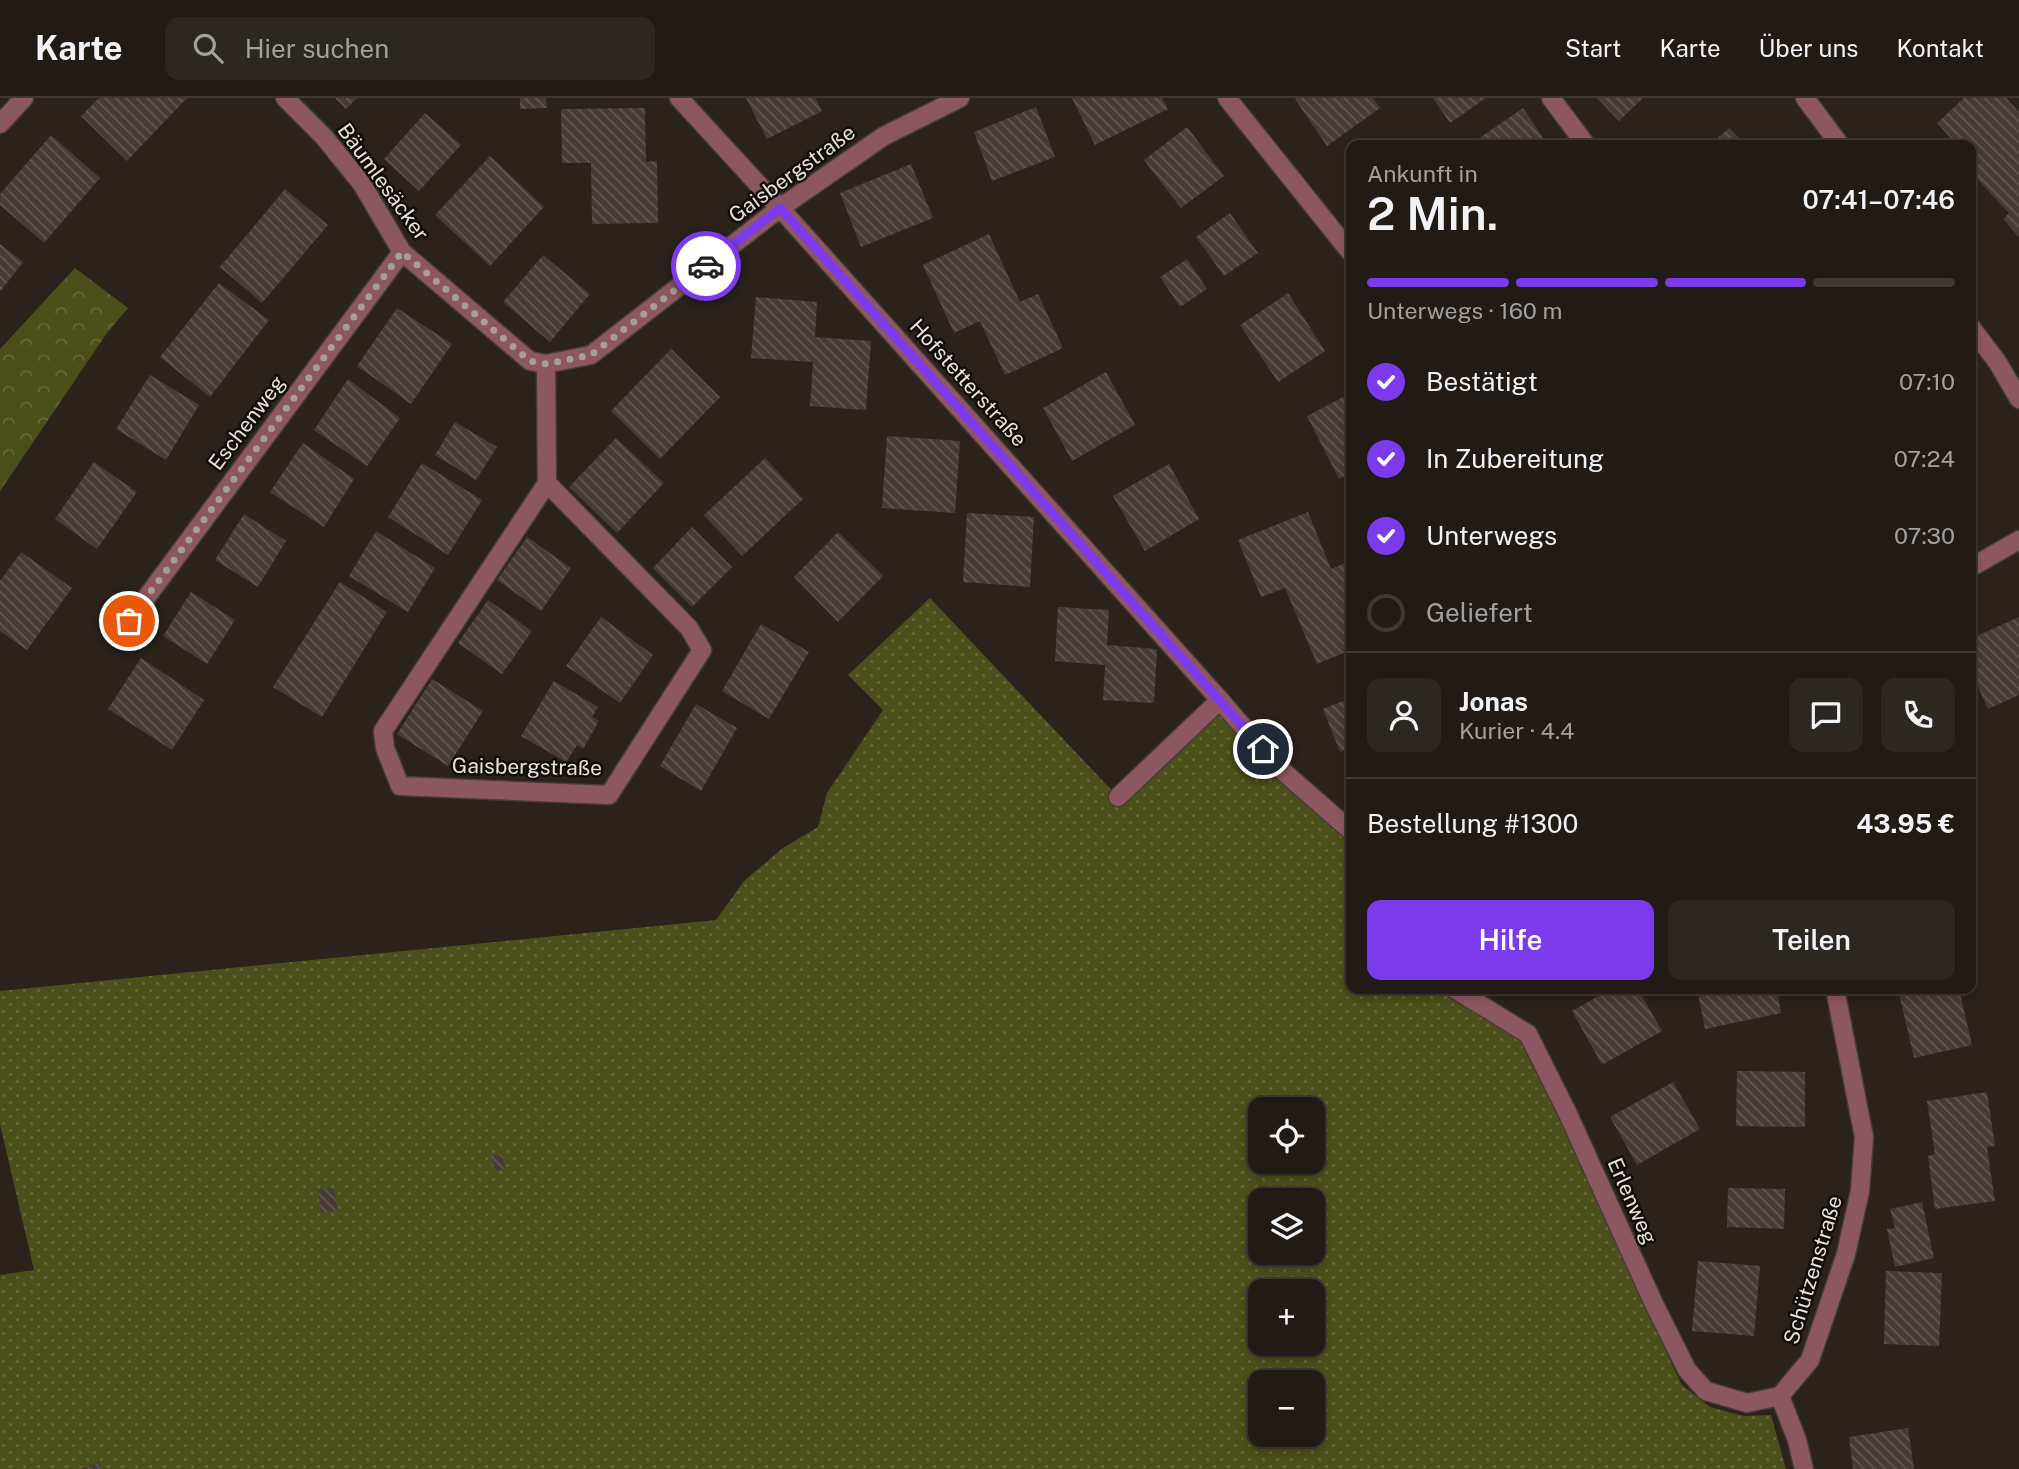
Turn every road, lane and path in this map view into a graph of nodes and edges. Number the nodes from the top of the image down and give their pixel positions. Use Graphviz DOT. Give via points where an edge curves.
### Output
graph roads {
  1 [pos="24,98"];
  2 [pos="285,98"];
  3 [pos="679,98"];
  4 [pos="960,98"];
  5 [pos="1227,98"];
  6 [pos="1550,98"];
  7 [pos="1805,98"];
  8 [pos="0,124"];
  9 [pos="1582,140"];
  10 [pos="1836,140"];
  11 [pos="780,208"];
  12 [pos="1346,247"];
  13 [pos="402,252"];
  14 [pos="1976,334"];
  15 [pos="546,364"];
  16 [pos="2019,399"];
  17 [pos="547,483"];
  18 [pos="2019,540"];
  19 [pos="1976,565"];
  20 [pos="129,621"];
  21 [pos="1220,700"];
  22 [pos="1118,797"];
  23 [pos="1346,827"];
  24 [pos="1463,994"];
  25 [pos="1836,994"];
  26 [pos="1780,1396"];
  27 [pos="1804,1469"];
  1 -- 8 [label="street"];
  2 -- 13 [label="street, Bäumlesäcker" via="362,184"];
  3 -- 11 [label="street, Hofstetterstraße"];
  4 -- 11 [label="street, Gaisbergstraße" via="884,136"];
  5 -- 12 [label="street"];
  6 -- 9 [label="street"];
  7 -- 10 [label="street"];
  11 -- 15 [label="street, Gaisbergstraße" via="591,355"];
  11 -- 21 [label="street, Hofstetterstraße"];
  13 -- 15 [label="street, Bäumlesäcker" via="530,361"];
  13 -- 20 [label="street, Eschenweg"];
  14 -- 16 [label="street"];
  15 -- 17 [label="street"];
  17 -- 17 [label="street, Gaisbergstraße" via="689,628 702,650 609,795 400,786 383,731"];
  18 -- 19 [label="street"];
  21 -- 22 [label="street"];
  21 -- 23 [label="street, Hofstetterstraße" via="1277,766"];
  24 -- 26 [label="street, Erlenweg" via="1528,1034 1686,1370 1706,1391 1747,1403"];
  25 -- 26 [label="street, Schützenstraße" via="1864,1137 1860,1191 1846,1254 1810,1360"];
  26 -- 27 [label="street"];
}
